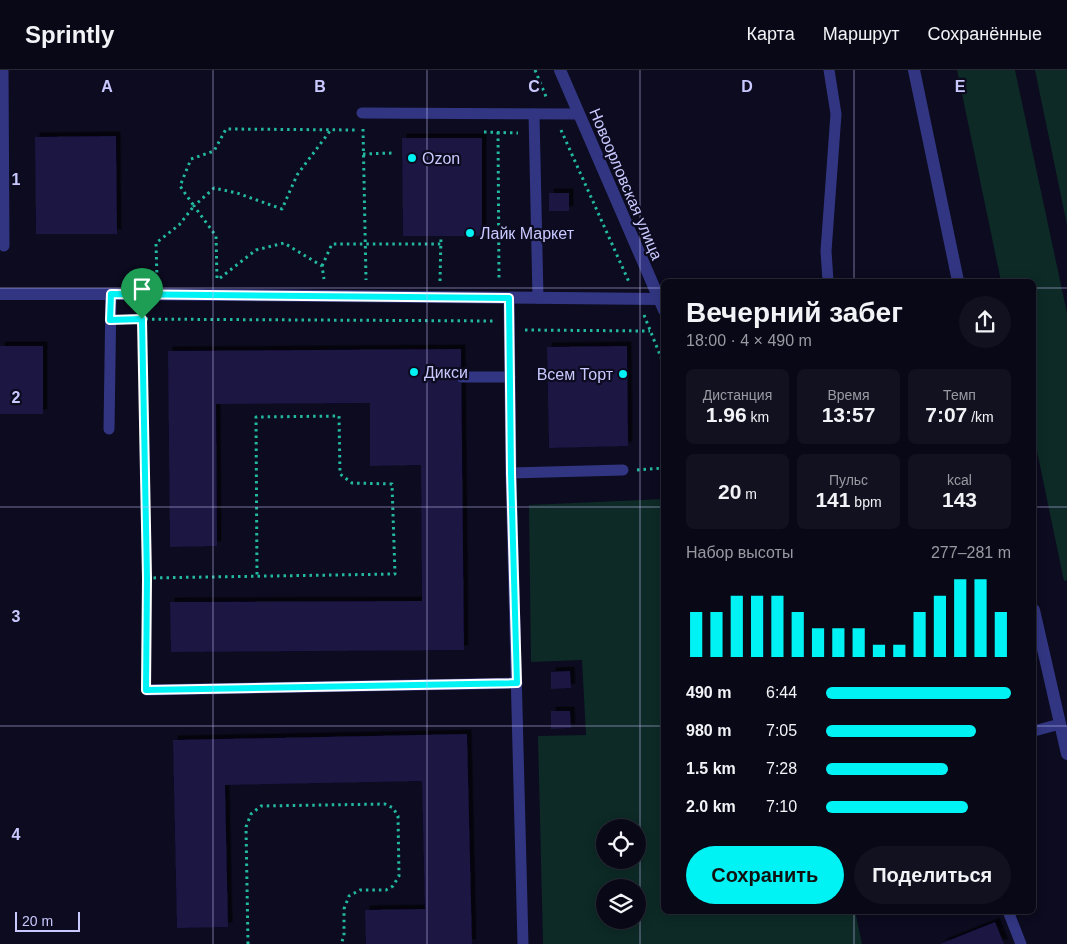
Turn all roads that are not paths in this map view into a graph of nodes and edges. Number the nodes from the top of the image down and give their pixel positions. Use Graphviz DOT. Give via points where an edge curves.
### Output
graph roads {
  1 [pos="3,70"];
  2 [pos="560,70"];
  3 [pos="829,70"];
  4 [pos="914,70"];
  5 [pos="362,113"];
  6 [pos="534,114"];
  7 [pos="578,114"];
  8 [pos="2,124"];
  9 [pos="4,246"];
  10 [pos="828,279"];
  11 [pos="958,279"];
  12 [pos="0,294"];
  13 [pos="111,294"];
  14 [pos="509,298"];
  15 [pos="538,298"];
  16 [pos="661,305"];
  17 [pos="462,377"];
  18 [pos="510,377"];
  19 [pos="109,429"];
  20 [pos="623,470"];
  21 [pos="511,473"];
  22 [pos="1036,619"];
  23 [pos="517,683"];
  24 [pos="146,690"];
  25 [pos="1060,724"];
  26 [pos="1036,730"];
  27 [pos="1067,754"];
  28 [pos="1009,914"];
  29 [pos="523,944"];
  30 [pos="1021,944"];
  1 -- 8 [label="lane"];
  2 -- 7 [label="street, Новоорловская улица"];
  3 -- 10 [label="lane" via="836,114 826,251"];
  4 -- 11 [label="street"];
  5 -- 6 [label="lane"];
  6 -- 7 [label="lane"];
  6 -- 15 [label="lane"];
  7 -- 16 [label="street, Новоорловская улица"];
  8 -- 9 [label="lane"];
  12 -- 13 [label="street"];
  13 -- 14 [label="street"];
  13 -- 19 [label="lane"];
  14 -- 15 [label="street"];
  14 -- 18 [label="lane"];
  15 -- 16 [label="street" via="637,299"];
  17 -- 18 [label="lane"];
  18 -- 21 [label="lane"];
  20 -- 21 [label="lane"];
  21 -- 23 [label="lane"];
  22 -- 25 [label="street"];
  23 -- 24 [label="lane"];
  23 -- 29 [label="lane"];
  25 -- 26 [label="lane"];
  25 -- 27 [label="street"];
  28 -- 30 [label="lane"];
}
